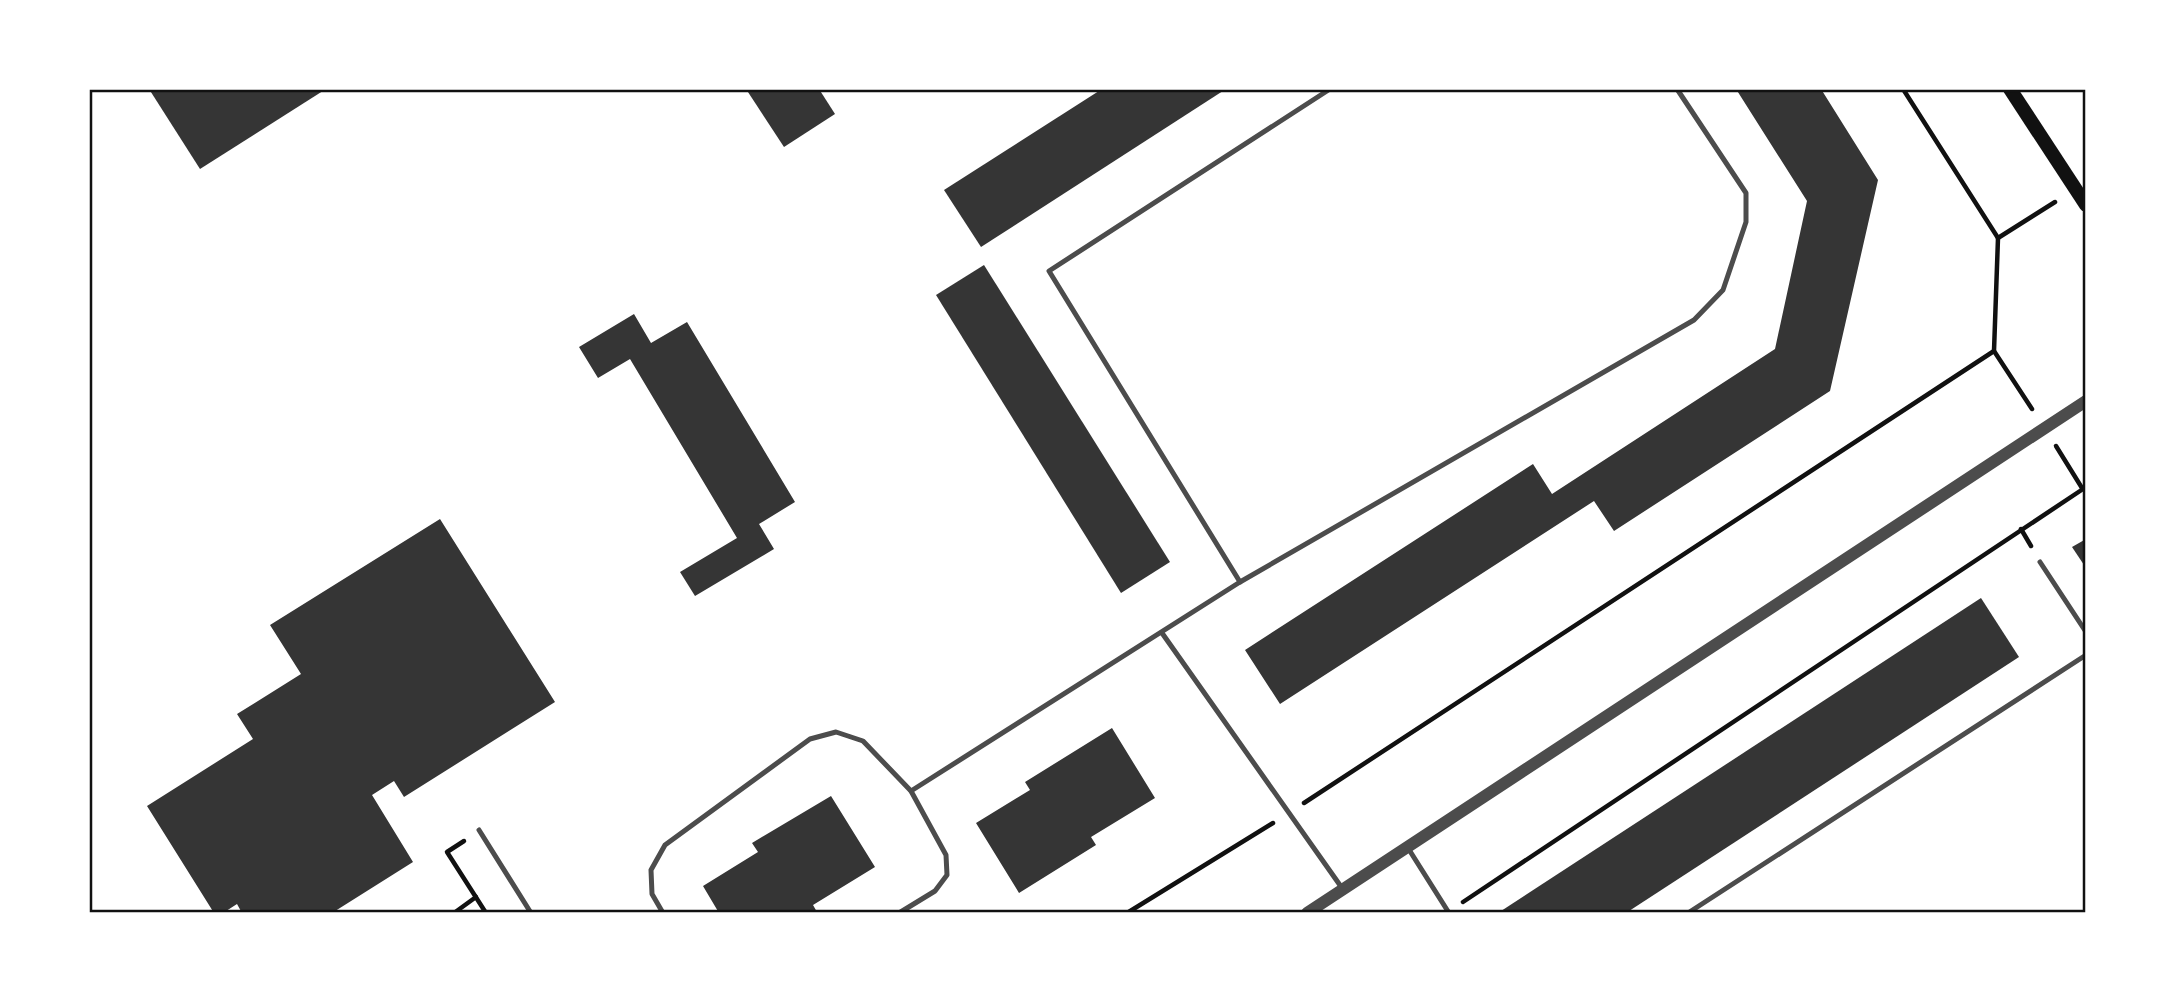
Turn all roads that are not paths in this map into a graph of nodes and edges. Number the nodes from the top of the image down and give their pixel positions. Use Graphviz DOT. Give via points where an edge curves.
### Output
graph roads {
  1 [pos="1330,89"];
  2 [pos="1677,89"];
  3 [pos="2010,89"];
  4 [pos="2086,205"];
  5 [pos="2086,401"];
  6 [pos="2040,562"];
  7 [pos="1240,582"];
  8 [pos="2086,632"];
  9 [pos="1162,633"];
  10 [pos="2086,655"];
  11 [pos="912,792"];
  12 [pos="479,830"];
  13 [pos="1408,847"];
  14 [pos="1343,890"];
  15 [pos="1449,912"];
  16 [pos="531,913"];
  17 [pos="663,913"];
  18 [pos="899,913"];
  19 [pos="1307,913"];
  20 [pos="1688,913"];
  1 -- 7 [label="lane" via="1049,271"];
  2 -- 7 [label="lane" via="1746,193 1746,222 1723,290 1694,320"];
  3 -- 4 [label="main road"];
  5 -- 13 [label="street"];
  6 -- 8 [label="lane"];
  7 -- 9 [label="lane"];
  9 -- 11 [label="lane"];
  9 -- 14 [label="lane"];
  10 -- 20 [label="lane"];
  11 -- 17 [label="lane" via="863,741 836,732 810,739 665,845 650,870 652,894"];
  11 -- 18 [label="lane" via="946,855 947,875 935,891"];
  12 -- 16 [label="lane"];
  13 -- 14 [label="street"];
  13 -- 15 [label="lane"];
  14 -- 19 [label="street"];
}
